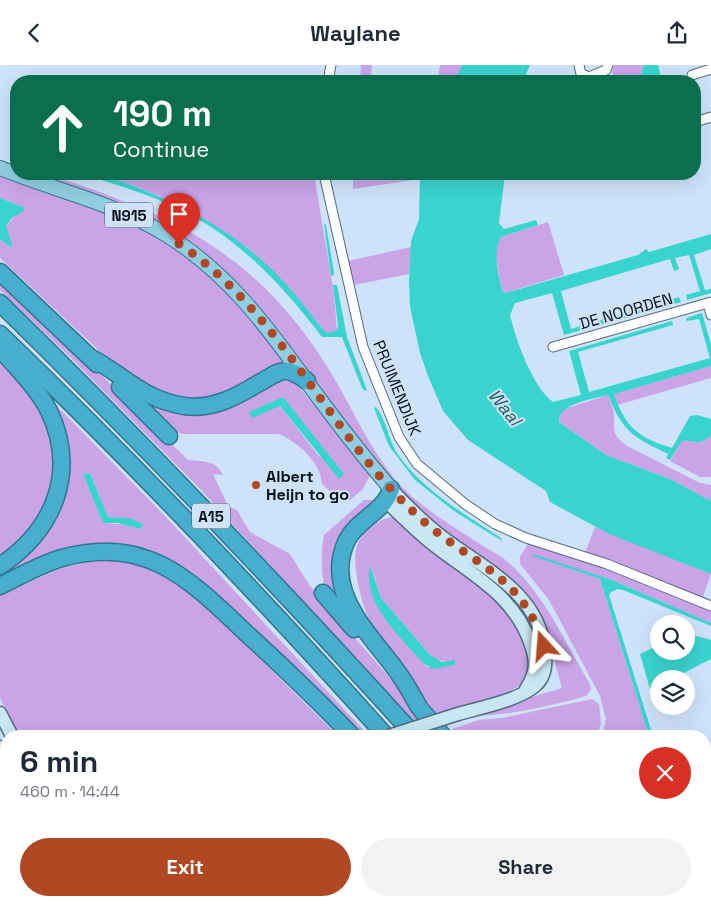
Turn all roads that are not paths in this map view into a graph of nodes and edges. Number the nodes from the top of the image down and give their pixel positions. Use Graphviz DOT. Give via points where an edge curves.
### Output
graph roads {
  1 [pos="608,65"];
  2 [pos="711,69"];
  3 [pos="594,75"];
  4 [pos="692,75"];
  5 [pos="32,180"];
  6 [pos="325,180"];
  7 [pos="0,272"];
  8 [pos="0,303"];
  9 [pos="709,303"];
  10 [pos="711,315"];
  11 [pos="0,334"];
  12 [pos="553,347"];
  13 [pos="0,348"];
  14 [pos="90,357"];
  15 [pos="307,381"];
  16 [pos="170,436"];
  17 [pos="388,495"];
  18 [pos="0,566"];
  19 [pos="0,586"];
  20 [pos="323,593"];
  21 [pos="711,606"];
  22 [pos="419,707"];
  23 [pos="0,713"];
  24 [pos="9,730"];
  25 [pos="346,730"];
  26 [pos="381,730"];
  27 [pos="407,730"];
  28 [pos="409,730"];
  29 [pos="438,730"];
  1 -- 3 [label="street" via="606,70"];
  2 -- 4 [label="street"];
  5 -- 15 [label="main road, N915" via="135,218 194,254 240,294"];
  6 -- 21 [label="street, PRUIMENDIJK" via="363,347 399,437 417,464 495,524"];
  7 -- 14 [label="highway"];
  8 -- 28 [label="highway, A15" via="158,461"];
  9 -- 10 [label="street, DE NOORDEN"];
  9 -- 12 [label="street, DE NOORDEN"];
  11 -- 26 [label="highway, A15" via="161,496"];
  13 -- 18 [label="highway" via="34,387 48,410 58,432 62,455 61,477 50,515 41,529"];
  14 -- 15 [label="highway" via="141,393 185,406 217,404 280,372 294,373"];
  14 -- 16 [label="highway"];
  15 -- 17 [label="main road, N915"];
  17 -- 22 [label="highway" via="346,541 341,563 342,577 346,599 355,618 401,677"];
  17 -- 27 [label="main road, bridge" via="439,549 481,578 512,607 527,633 535,656 535,672 523,693"];
  19 -- 25 [label="highway" via="37,567 92,553 131,554 160,563 206,595"];
  20 -- 22 [label="highway"];
  22 -- 29 [label="highway"];
  23 -- 24 [label="main road"];
}
